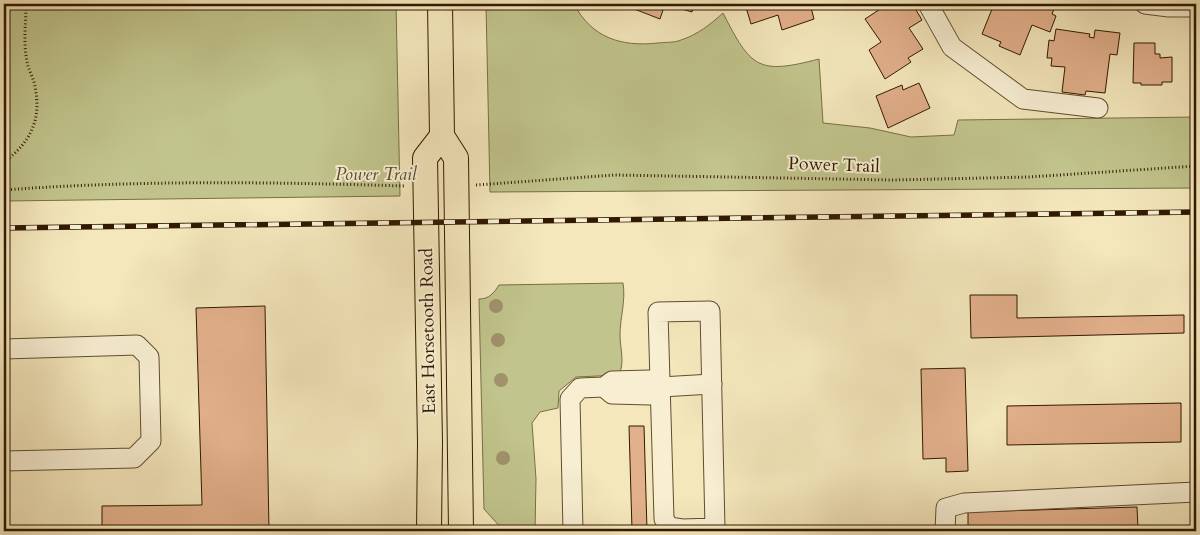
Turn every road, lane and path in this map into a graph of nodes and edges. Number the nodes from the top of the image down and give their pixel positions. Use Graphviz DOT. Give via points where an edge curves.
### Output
graph roads {
  1 [pos="26,4"];
  2 [pos="440,4"];
  3 [pos="928,4"];
  4 [pos="1145,4"];
  5 [pos="1196,7"];
  6 [pos="1098,108"];
  7 [pos="442,136"];
  8 [pos="4,162"];
  9 [pos="1196,166"];
  10 [pos="472,185"];
  11 [pos="412,186"];
  12 [pos="4,190"];
  13 [pos="4,349"];
  14 [pos="712,384"];
  15 [pos="662,387"];
  16 [pos="4,462"];
  17 [pos="1196,492"];
  18 [pos="715,530"];
  19 [pos="429,531"];
  20 [pos="461,531"];
  21 [pos="573,531"];
  22 [pos="945,531"];
  1 -- 8 [label="path" via="26,61 35,85 37,115 29,138"];
  2 -- 7 [label="main road"];
  3 -- 6 [label="street" via="952,47 1023,99"];
  4 -- 5 [label="street"];
  7 -- 19 [label="main road, East Horsetooth Road" via="425,158"];
  7 -- 20 [label="main road, East Horsetooth Road" via="456,158"];
  9 -- 10 [label="path, Power Trail" via="1029,177 893,180 614,174"];
  11 -- 12 [label="path" via="210,181 77,184"];
  13 -- 16 [label="street" via="137,345 149,357 150,441 134,458"];
  14 -- 15 [label="street"];
  14 -- 15 [label="street" via="710,312 658,312"];
  14 -- 18 [label="street"];
  15 -- 18 [label="street" via="664,519 669,527"];
  15 -- 21 [label="street" via="650,395 612,394 604,387 580,388 570,399"];
  17 -- 22 [label="street" via="964,503 946,508"];
}
